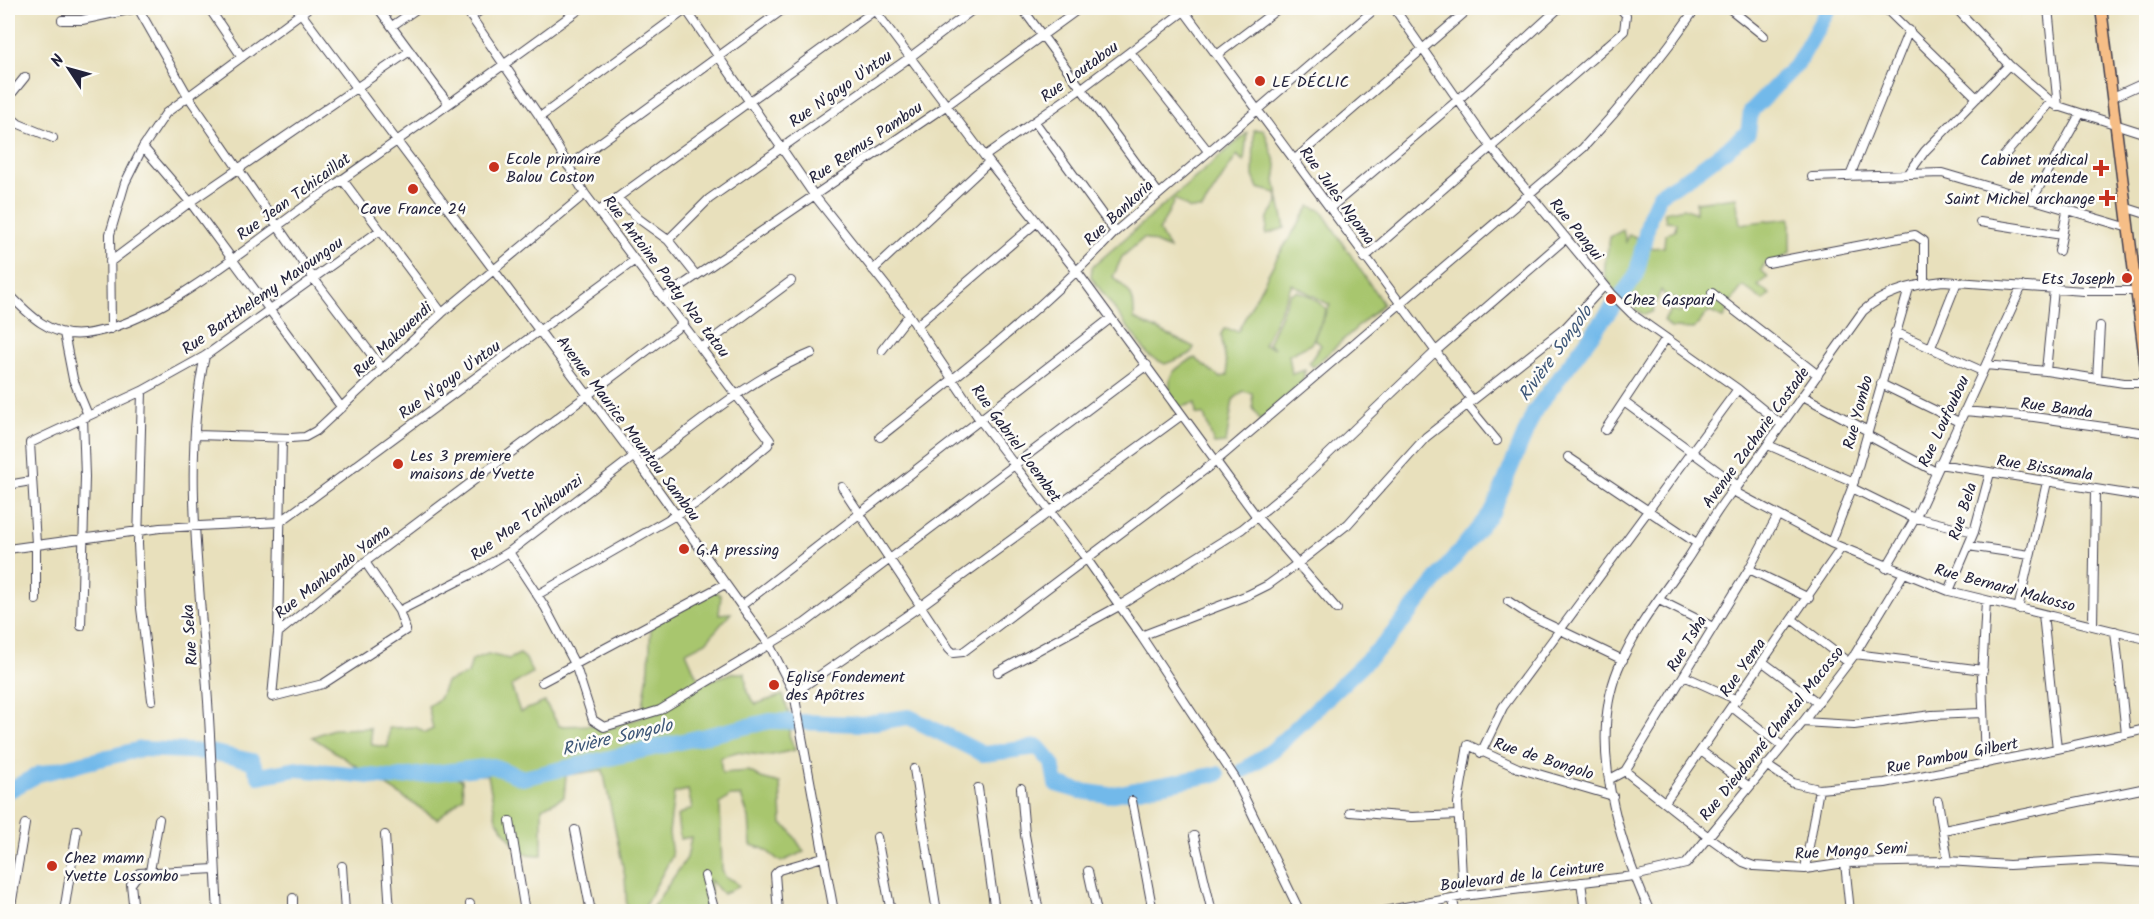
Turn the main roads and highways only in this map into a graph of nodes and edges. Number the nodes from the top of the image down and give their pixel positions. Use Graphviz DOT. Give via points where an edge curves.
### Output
graph roads {
  1 [pos="2101,8"];
  2 [pos="2143,290"];
  3 [pos="2146,369"];
  1 -- 2 [label="main road" via="2129,228"];
  2 -- 3 [label="main road"];
}
